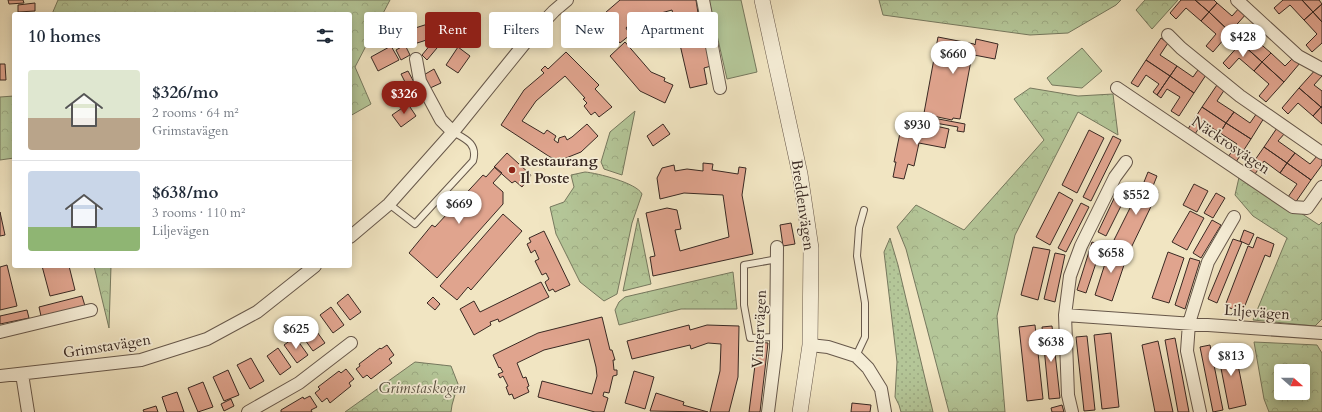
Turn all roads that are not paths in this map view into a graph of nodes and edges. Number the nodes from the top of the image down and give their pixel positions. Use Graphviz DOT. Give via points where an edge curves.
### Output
graph roads {
  1 [pos="567,0"];
  2 [pos="703,0"];
  3 [pos="762,0"];
  4 [pos="1237,0"];
  5 [pos="1168,35"];
  6 [pos="416,59"];
  7 [pos="1322,69"];
  8 [pos="720,88"];
  9 [pos="1118,88"];
  10 [pos="453,132"];
  11 [pos="1322,153"];
  12 [pos="1126,162"];
  13 [pos="1322,187"];
  14 [pos="389,204"];
  15 [pos="864,210"];
  16 [pos="1234,217"];
  17 [pos="352,235"];
  18 [pos="777,247"];
  19 [pos="778,259"];
  20 [pos="312,268"];
  21 [pos="91,310"];
  22 [pos="1065,315"];
  23 [pos="1189,323"];
  24 [pos="0,332"];
  25 [pos="1322,333"];
  26 [pos="776,337"];
  27 [pos="351,343"];
  28 [pos="810,345"];
  29 [pos="856,356"];
  30 [pos="22,374"];
  31 [pos="0,376"];
  32 [pos="28,412"];
  33 [pos="248,412"];
  34 [pos="768,412"];
  35 [pos="800,412"];
  36 [pos="886,412"];
  37 [pos="1072,412"];
  38 [pos="1200,412"];
  1 -- 10 [label="street" via="533,33"];
  2 -- 8 [label="street"];
  3 -- 28 [label="street, Breddenvägen" via="800,174 811,248"];
  4 -- 7 [label="street" via="1298,56"];
  5 -- 11 [label="street" via="1240,96"];
  6 -- 10 [label="street" via="420,81 441,120"];
  9 -- 13 [label="street, Näckrosvägen" via="1293,207 1307,208"];
  10 -- 14 [label="street"];
  10 -- 14 [label="lane" via="470,141 475,154 473,162 415,224"];
  12 -- 22 [label="street" via="1115,177 1081,246 1070,276"];
  14 -- 17 [label="street"];
  15 -- 29 [label="lane" via="859,228 857,256 865,303 865,337"];
  16 -- 23 [label="street" via="1208,262"];
  18 -- 19 [label="street, Vintervägen"];
  19 -- 26 [label="street, Vintervägen"];
  19 -- 26 [label="lane" via="744,265 744,305 750,338"];
  20 -- 30 [label="street, Grimstavägen" via="257,312 207,339 141,360"];
  21 -- 24 [label="street"];
  22 -- 23 [label="street, Liljevägen"];
  22 -- 37 [label="street" via="1068,395"];
  23 -- 25 [label="street, Liljevägen"];
  23 -- 38 [label="street" via="1187,351"];
  26 -- 34 [label="street, Vintervägen"];
  27 -- 33 [label="street" via="300,383"];
  28 -- 29 [label="street" via="828,347"];
  28 -- 35 [label="street, Breddenvägen"];
  29 -- 36 [label="street" via="868,368 881,389"];
  30 -- 31 [label="street, Grimstavägen"];
  30 -- 32 [label="street"];
}
